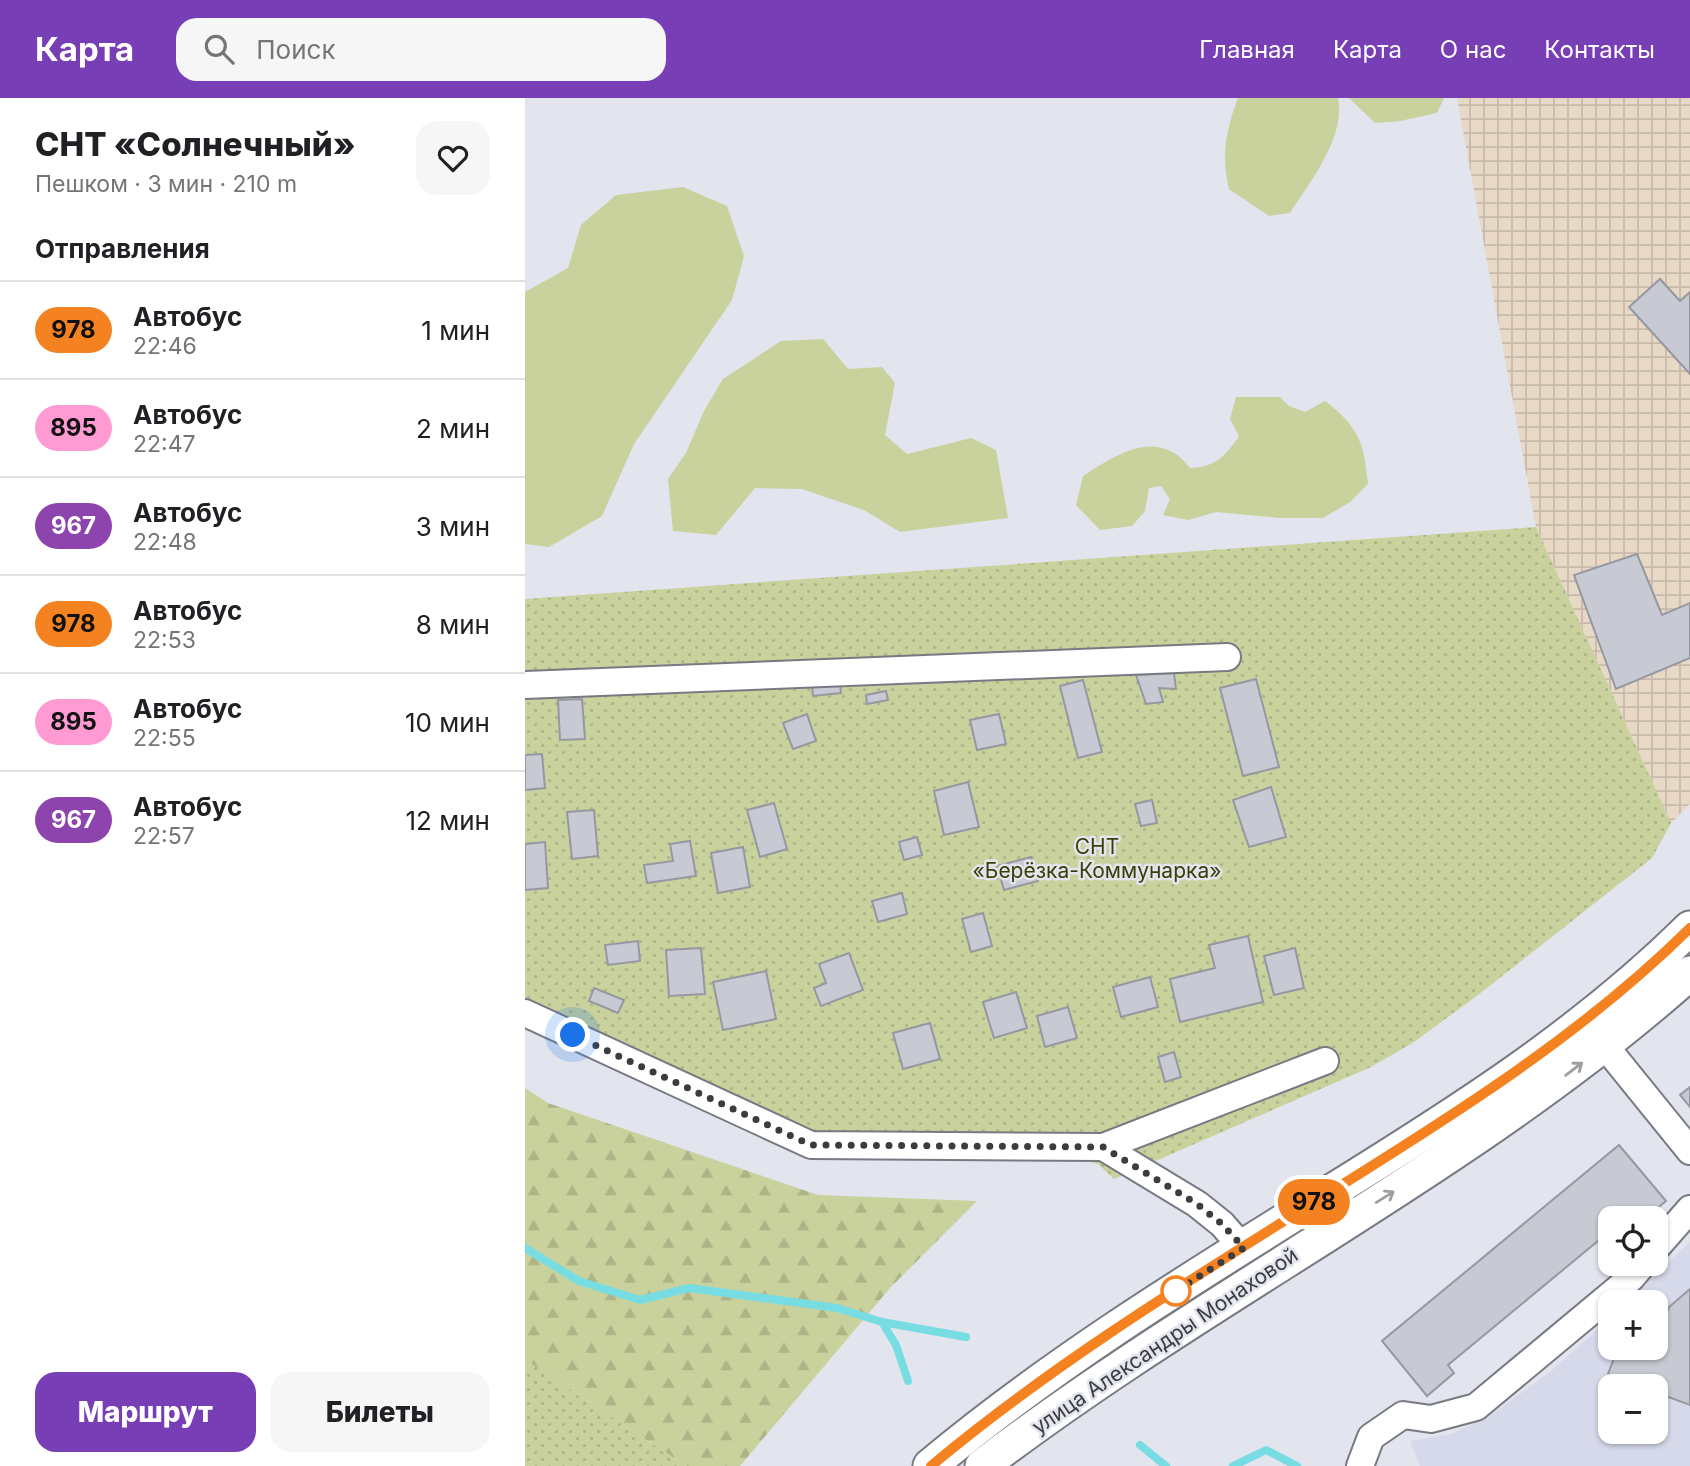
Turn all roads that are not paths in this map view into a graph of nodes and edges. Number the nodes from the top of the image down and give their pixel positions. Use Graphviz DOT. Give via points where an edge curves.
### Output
graph roads {
  1 [pos="1227,657"];
  2 [pos="525,685"];
  3 [pos="1690,928"];
  4 [pos="1690,973"];
  5 [pos="525,1013"];
  6 [pos="1605,1046"];
  7 [pos="1325,1061"];
  8 [pos="1103,1147"];
  9 [pos="1690,1151"];
  10 [pos="1690,1209"];
  11 [pos="1668,1234"];
  12 [pos="1244,1248"];
  13 [pos="1633,1276"];
  14 [pos="930,1466"];
  15 [pos="982,1466"];
  16 [pos="1360,1466"];
  1 -- 2 [label="lane"];
  3 -- 12 [label="main road, улица Александры Монаховой" via="1611,999 1537,1056"];
  4 -- 6 [label="main road, улица Александры Монаховой"];
  5 -- 8 [label="lane" via="811,1145"];
  6 -- 9 [label="lane"];
  15 -- 6 [label="main road, улица Александры Монаховой, one-way" via="1092,1385 1479,1137"];
  7 -- 8 [label="lane"];
  8 -- 12 [label="lane" via="1197,1204"];
  10 -- 11 [label="lane"];
  12 -- 14 [label="main road, улица Александры Монаховой" via="1073,1358"];
  13 -- 16 [label="lane" via="1476,1408 1431,1419 1403,1415 1371,1437"];
}
